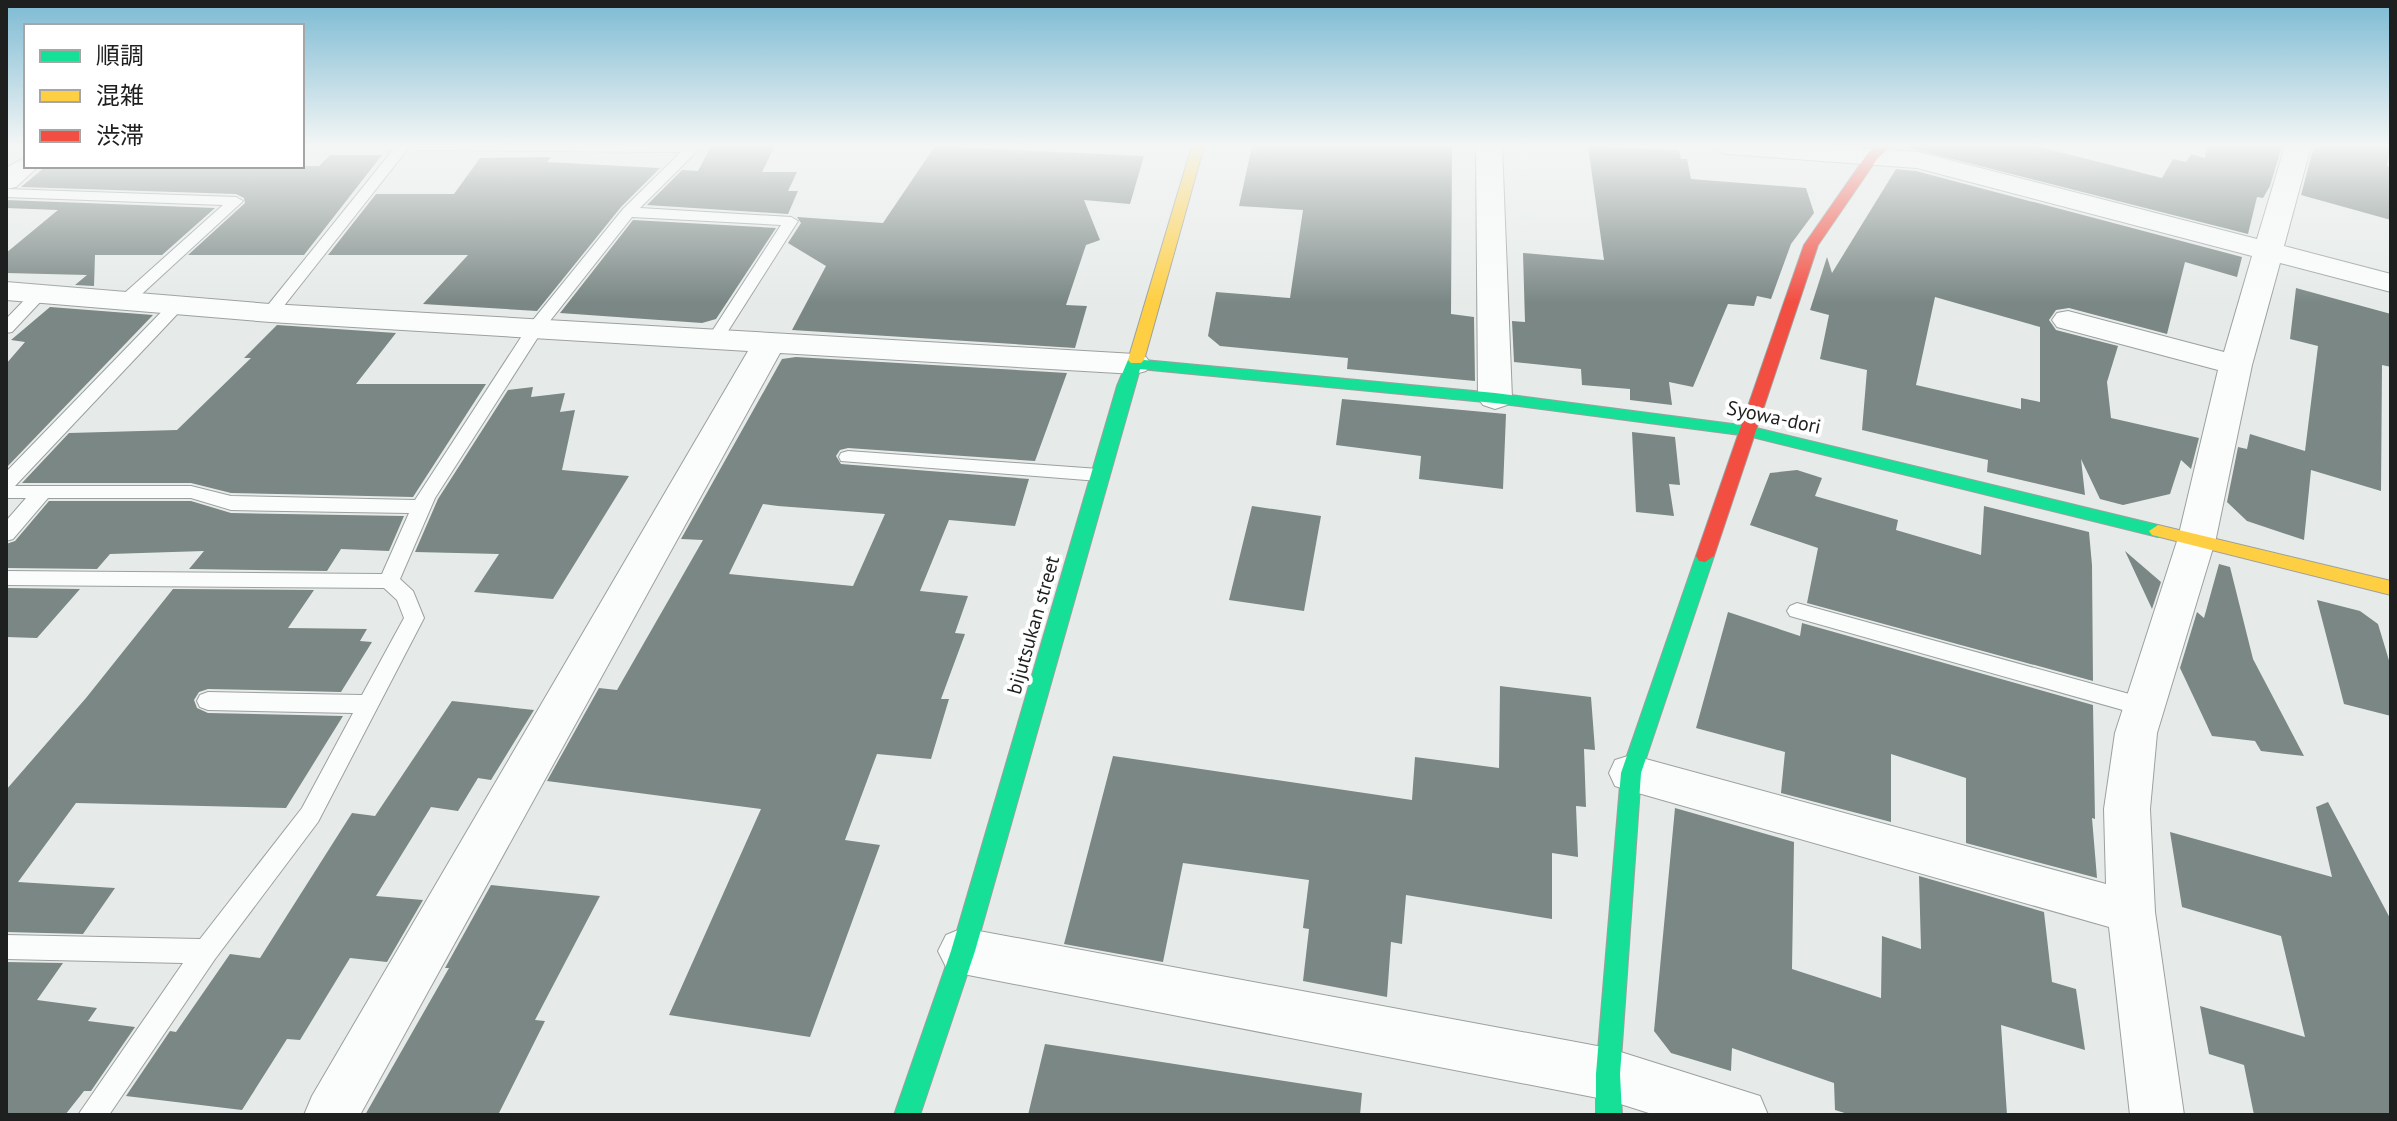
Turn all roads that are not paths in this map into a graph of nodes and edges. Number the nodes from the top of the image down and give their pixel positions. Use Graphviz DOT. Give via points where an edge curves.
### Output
graph roads {
  1 [pos="159,198"];
  2 [pos="361,198"];
  3 [pos="642,198"];
  4 [pos="1183,198"];
  5 [pos="1490,198"];
  6 [pos="1844,198"];
  7 [pos="2066,198"];
  8 [pos="2282,198"];
  9 [pos="628,212"];
  10 [pos="2266,250"];
  11 [pos="2391,283"];
  12 [pos="6,291"];
  13 [pos="39,294"];
  14 [pos="125,301"];
  15 [pos="177,305"];
  16 [pos="270,313"];
  17 [pos="2068,320"];
  18 [pos="6,328"];
  19 [pos="535,329"];
  20 [pos="715,339"];
  21 [pos="769,343"];
  22 [pos="1135,364"];
  23 [pos="2236,365"];
  24 [pos="1495,398"];
  25 [pos="1748,431"];
  26 [pos="848,457"];
  27 [pos="1099,475"];
  28 [pos="6,483"];
  29 [pos="6,492"];
  30 [pos="42,493"];
  31 [pos="422,507"];
  32 [pos="6,534"];
  33 [pos="2197,538"];
  34 [pos="6,578"];
  35 [pos="389,581"];
  36 [pos="2391,588"];
  37 [pos="1797,611"];
  38 [pos="208,701"];
  39 [pos="369,704"];
  40 [pos="2144,707"];
  41 [pos="1631,773"];
  42 [pos="2131,912"];
  43 [pos="6,947"];
  44 [pos="206,951"];
  45 [pos="963,951"];
  46 [pos="1608,1094"];
  47 [pos="92,1115"];
  48 [pos="331,1115"];
  49 [pos="907,1115"];
  50 [pos="1741,1115"];
  51 [pos="2157,1115"];
  1 -- 14 [label="lane" via="236,201"];
  2 -- 16 [label="lane"];
  3 -- 9 [label="lane"];
  4 -- 22 [label="main road, bijutsukan street"];
  5 -- 24 [label="street"];
  6 -- 25 [label="main road" via="1811,245"];
  7 -- 10 [label="street"];
  8 -- 10 [label="street"];
  9 -- 19 [label="lane"];
  9 -- 20 [label="lane" via="791,221"];
  10 -- 11 [label="street"];
  10 -- 23 [label="street"];
  12 -- 13 [label="street"];
  13 -- 14 [label="street"];
  13 -- 18 [label="lane"];
  14 -- 15 [label="street"];
  15 -- 16 [label="street"];
  15 -- 28 [label="lane"];
  16 -- 19 [label="street"];
  17 -- 23 [label="street"];
  19 -- 20 [label="street"];
  19 -- 31 [label="lane"];
  20 -- 21 [label="street"];
  21 -- 22 [label="street"];
  21 -- 48 [label="street"];
  22 -- 24 [label="main road, Syowa-dori"];
  22 -- 27 [label="main road, bijutsukan street"];
  23 -- 33 [label="street"];
  24 -- 25 [label="main road, Syowa-dori"];
  25 -- 33 [label="main road, Syowa-dori"];
  25 -- 41 [label="main road"];
  26 -- 27 [label="lane"];
  27 -- 45 [label="main road, bijutsukan street"];
  29 -- 30 [label="lane"];
  30 -- 31 [label="lane" via="191,492 231,503"];
  30 -- 32 [label="lane"];
  31 -- 35 [label="lane"];
  33 -- 36 [label="main road, Syowa-dori"];
  33 -- 40 [label="street"];
  34 -- 35 [label="lane"];
  35 -- 39 [label="lane" via="406,596 414,618"];
  37 -- 40 [label="lane"];
  38 -- 39 [label="lane"];
  39 -- 44 [label="lane" via="310,815"];
  40 -- 42 [label="street" via="2127,809"];
  41 -- 42 [label="street"];
  41 -- 46 [label="main road"];
  42 -- 51 [label="street"];
  43 -- 44 [label="lane"];
  44 -- 47 [label="lane"];
  45 -- 46 [label="street"];
  45 -- 49 [label="main road, bijutsukan street"];
  46 -- 50 [label="street"];
}
